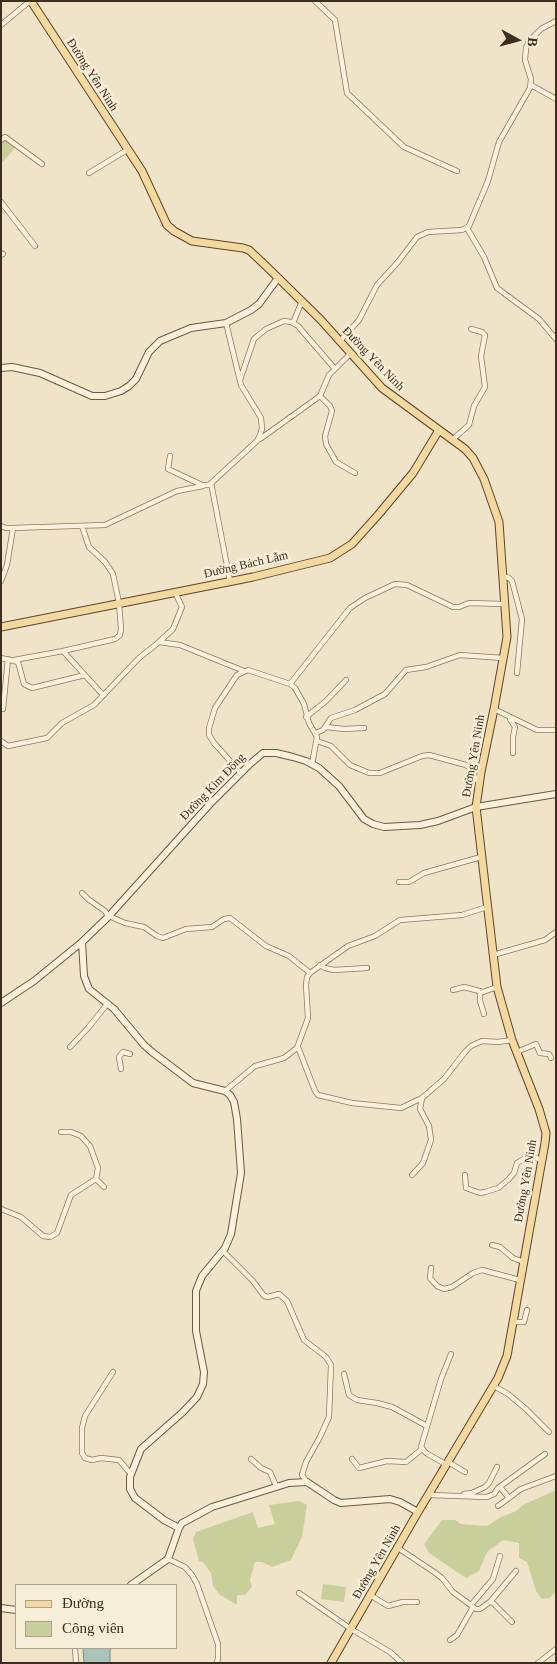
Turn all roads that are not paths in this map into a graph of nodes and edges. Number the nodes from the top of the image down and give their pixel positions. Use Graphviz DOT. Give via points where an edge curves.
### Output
graph roads {
  1 [pos="31,1"];
  2 [pos="315,1"];
  3 [pos="556,21"];
  4 [pos="1,25"];
  5 [pos="531,86"];
  6 [pos="556,99"];
  7 [pos="1,140"];
  8 [pos="127,150"];
  9 [pos="42,164"];
  10 [pos="457,170"];
  11 [pos="89,173"];
  12 [pos="1,202"];
  13 [pos="467,228"];
  14 [pos="35,246"];
  15 [pos="278,278"];
  16 [pos="302,301"];
  17 [pos="226,323"];
  18 [pos="293,323"];
  19 [pos="471,329"];
  20 [pos="556,339"];
  21 [pos="340,341"];
  22 [pos="350,354"];
  23 [pos="1,368"];
  24 [pos="335,369"];
  25 [pos="240,381"];
  26 [pos="320,396"];
  27 [pos="439,430"];
  28 [pos="453,439"];
  29 [pos="257,441"];
  30 [pos="170,456"];
  31 [pos="356,473"];
  32 [pos="211,484"];
  33 [pos="205,486"];
  34 [pos="1,526"];
  35 [pos="82,526"];
  36 [pos="13,528"];
  37 [pos="503,576"];
  38 [pos="1,581"];
  39 [pos="230,581"];
  40 [pos="175,592"];
  41 [pos="119,603"];
  42 [pos="504,604"];
  43 [pos="1,627"];
  44 [pos="159,642"];
  45 [pos="63,651"];
  46 [pos="1,658"];
  47 [pos="503,658"];
  48 [pos="8,659"];
  49 [pos="14,660"];
  50 [pos="244,671"];
  51 [pos="517,673"];
  52 [pos="85,675"];
  53 [pos="346,680"];
  54 [pos="290,684"];
  55 [pos="2,695"];
  56 [pos="103,696"];
  57 [pos="3,709"];
  58 [pos="494,709"];
  59 [pos="507,716"];
  60 [pos="306,717"];
  61 [pos="326,727"];
  62 [pos="364,728"];
  63 [pos="556,730"];
  64 [pos="316,733"];
  65 [pos="1,742"];
  66 [pos="317,742"];
  67 [pos="514,753"];
  68 [pos="312,764"];
  69 [pos="241,773"];
  70 [pos="479,784"];
  71 [pos="556,794"];
  72 [pos="476,807"];
  73 [pos="481,857"];
  74 [pos="399,882"];
  75 [pos="82,893"];
  76 [pos="487,907"];
  77 [pos="109,916"];
  78 [pos="556,932"];
  79 [pos="82,942"];
  80 [pos="493,955"];
  81 [pos="320,965"];
  82 [pos="367,968"];
  83 [pos="310,973"];
  84 [pos="497,987"];
  85 [pos="453,990"];
  86 [pos="480,992"];
  87 [pos="1,1003"];
  88 [pos="108,1003"];
  89 [pos="484,1014"];
  90 [pos="512,1040"];
  91 [pos="70,1047"];
  92 [pos="298,1047"];
  93 [pos="516,1052"];
  94 [pos="130,1054"];
  95 [pos="551,1058"];
  96 [pos="121,1069"];
  97 [pos="225,1092"];
  98 [pos="422,1098"];
  99 [pos="61,1132"];
  100 [pos="542,1160"];
  101 [pos="412,1175"];
  102 [pos="465,1175"];
  103 [pos="96,1180"];
  104 [pos="104,1187"];
  105 [pos="1,1209"];
  106 [pos="492,1245"];
  107 [pos="223,1251"];
  108 [pos="524,1262"];
  109 [pos="431,1268"];
  110 [pos="520,1280"];
  111 [pos="527,1310"];
  112 [pos="513,1322"];
  113 [pos="451,1354"];
  114 [pos="113,1372"];
  115 [pos="344,1374"];
  116 [pos="494,1386"];
  117 [pos="427,1426"];
  118 [pos="549,1432"];
  119 [pos="422,1449"];
  120 [pos="545,1454"];
  121 [pos="251,1459"];
  122 [pos="352,1459"];
  123 [pos="448,1463"];
  124 [pos="497,1467"];
  125 [pos="465,1472"];
  126 [pos="130,1473"];
  127 [pos="556,1476"];
  128 [pos="307,1482"];
  129 [pos="276,1486"];
  130 [pos="500,1487"];
  131 [pos="429,1495"];
  132 [pos="452,1496"];
  133 [pos="509,1498"];
  134 [pos="498,1506"];
  135 [pos="418,1512"];
  136 [pos="179,1528"];
  137 [pos="398,1548"];
  138 [pos="500,1556"];
  139 [pos="168,1559"];
  140 [pos="516,1571"];
  141 [pos="132,1584"];
  142 [pos="299,1593"];
  143 [pos="370,1596"];
  144 [pos="417,1602"];
  145 [pos="490,1602"];
  146 [pos="472,1606"];
  147 [pos="1,1608"];
  148 [pos="15,1610"];
  149 [pos="512,1622"];
  150 [pos="351,1629"];
  151 [pos="450,1640"];
  152 [pos="75,1649"];
  153 [pos="556,1649"];
  154 [pos="76,1663"];
  155 [pos="217,1663"];
  156 [pos="331,1663"];
  157 [pos="402,1663"];
  158 [pos="538,1663"];
  1 -- 4 [label="street"];
  1 -- 8 [label="main road, Đường Yên Ninh"];
  2 -- 10 [label="street" via="335,20 347,93 404,147"];
  3 -- 5 [label="street" via="536,33 526,48 525,60"];
  5 -- 6 [label="street"];
  5 -- 13 [label="street" via="499,142 488,181"];
  7 -- 9 [label="street" via="4,136"];
  8 -- 11 [label="street"];
  8 -- 15 [label="main road, Đường Yên Ninh" via="144,176 162,217 174,231 192,241 249,250"];
  12 -- 14 [label="street"];
  13 -- 20 [label="street" via="482,252 497,288 539,319"];
  13 -- 21 [label="street" via="428,232 417,237 379,282 359,320"];
  15 -- 16 [label="main road, Đường Yên Ninh"];
  15 -- 17 [label="street" via="256,307"];
  16 -- 18 [label="street"];
  16 -- 21 [label="main road, Đường Yên Ninh"];
  17 -- 23 [label="street" via="191,328 160,341 152,348 132,383 122,391 105,396 85,395 30,371"];
  17 -- 25 [label="street"];
  18 -- 24 [label="street"];
  18 -- 25 [label="street" via="281,322 258,335 251,344"];
  19 -- 28 [label="street" via="485,334 481,356 485,386 474,406 469,425"];
  21 -- 22 [label="main road, Đường Yên Ninh"];
  22 -- 24 [label="street"];
  22 -- 27 [label="main road, Đường Yên Ninh" via="388,393"];
  24 -- 26 [label="street" via="326,380"];
  25 -- 29 [label="street" via="262,421 262,432"];
  26 -- 29 [label="street"];
  26 -- 31 [label="street" via="332,411 325,438 330,451 337,463"];
  27 -- 28 [label="main road, Đường Yên Ninh"];
  27 -- 39 [label="main road, Đường Bách Lẫm" via="413,473 352,544 330,558"];
  28 -- 37 [label="main road, Đường Yên Ninh" via="478,467 496,510"];
  29 -- 32 [label="street"];
  30 -- 33 [label="street" via="168,469"];
  32 -- 33 [label="street"];
  32 -- 39 [label="street"];
  33 -- 35 [label="street" via="177,491 105,525"];
  34 -- 36 [label="street"];
  35 -- 36 [label="street"];
  35 -- 41 [label="street" via="89,547 113,574"];
  36 -- 38 [label="street"];
  37 -- 42 [label="main road, Đường Yên Ninh"];
  37 -- 51 [label="street" via="512,581 522,619"];
  39 -- 40 [label="main road, Đường Bách Lẫm"];
  40 -- 41 [label="main road, Đường Bách Lẫm"];
  40 -- 44 [label="street" via="182,607 173,629"];
  41 -- 43 [label="main road, Đường Bách Lẫm"];
  41 -- 45 [label="street" via="122,624 118,637"];
  42 -- 47 [label="main road, Đường Yên Ninh" via="507,631"];
  42 -- 54 [label="street" via="469,603 453,607 407,585 396,584 350,608"];
  44 -- 50 [label="street" via="180,645"];
  44 -- 56 [label="street" via="138,658"];
  45 -- 49 [label="street"];
  45 -- 52 [label="street"];
  46 -- 48 [label="street"];
  47 -- 58 [label="main road, Đường Yên Ninh"];
  47 -- 61 [label="street" via="460,655 406,670 385,694 331,718"];
  48 -- 49 [label="street"];
  48 -- 55 [label="street"];
  49 -- 52 [label="street" via="19,664 24,684 32,688"];
  50 -- 54 [label="street" via="250,670"];
  50 -- 69 [label="street" via="237,675 215,708 209,735"];
  52 -- 56 [label="street"];
  53 -- 60 [label="street"];
  54 -- 60 [label="street" via="303,701"];
  55 -- 57 [label="street"];
  56 -- 65 [label="street" via="47,738 8,746"];
  58 -- 59 [label="street"];
  58 -- 70 [label="main road, Đường Yên Ninh"];
  59 -- 63 [label="street" via="536,730"];
  59 -- 67 [label="street" via="515,727"];
  60 -- 64 [label="street"];
  61 -- 62 [label="street"];
  61 -- 64 [label="street"];
  64 -- 66 [label="street"];
  66 -- 68 [label="street"];
  66 -- 70 [label="street" via="331,746 350,765 368,773 380,773 427,755 466,765"];
  68 -- 69 [label="street, Đường Kim Đồng" via="270,752 260,755"];
  68 -- 72 [label="street, Đường Kim Đồng" via="339,786 364,819 378,826 409,826 438,821"];
  69 -- 77 [label="street, Đường Kim Đồng"];
  70 -- 72 [label="main road, Đường Yên Ninh"];
  71 -- 72 [label="street, Đường Kim Đồng"];
  72 -- 73 [label="main road, Đường Yên Ninh"];
  73 -- 74 [label="street" via="424,873 409,882"];
  73 -- 76 [label="main road, Đường Yên Ninh"];
  75 -- 77 [label="street"];
  76 -- 80 [label="main road, Đường Yên Ninh"];
  76 -- 81 [label="street" via="462,915 400,920 378,935 351,944"];
  77 -- 79 [label="street, Đường Kim Đồng"];
  77 -- 83 [label="street" via="144,927 163,938 186,929 212,927 230,918"];
  78 -- 80 [label="street" via="545,940"];
  79 -- 87 [label="street, Đường Kim Đồng"];
  79 -- 88 [label="street" via="86,983"];
  80 -- 84 [label="main road, Đường Yên Ninh"];
  81 -- 82 [label="street" via="334,970"];
  81 -- 83 [label="street"];
  83 -- 92 [label="street" via="306,985 308,1018"];
  84 -- 86 [label="street"];
  84 -- 90 [label="main road, Đường Yên Ninh"];
  85 -- 86 [label="street" via="464,987"];
  86 -- 89 [label="street"];
  88 -- 91 [label="street"];
  88 -- 97 [label="street" via="152,1052 193,1083"];
  90 -- 93 [label="main road, Đường Yên Ninh"];
  90 -- 98 [label="street" via="482,1041 470,1048 444,1079"];
  92 -- 97 [label="street" via="284,1058 252,1068"];
  92 -- 98 [label="street" via="318,1095 352,1103 401,1108"];
  93 -- 95 [label="street" via="536,1044 540,1053 549,1054"];
  93 -- 100 [label="main road, Đường Yên Ninh" via="544,1126"];
  94 -- 96 [label="street" via="123,1052 119,1057"];
  97 -- 107 [label="street" via="233,1099 236,1110 241,1168 231,1234"];
  98 -- 101 [label="street" via="420,1109 429,1126 431,1140 423,1163"];
  99 -- 103 [label="street" via="82,1136 90,1146 98,1168"];
  100 -- 102 [label="street" via="529,1156 517,1163 514,1173 498,1188 480,1193 466,1188"];
  100 -- 108 [label="main road, Đường Yên Ninh"];
  103 -- 104 [label="street"];
  103 -- 105 [label="street" via="71,1195 57,1233 50,1237 43,1236 18,1215"];
  106 -- 108 [label="street"];
  107 -- 126 [label="street" via="202,1276 196,1292 196,1331 204,1372 202,1389 183,1412 141,1449"];
  107 -- 128 [label="street" via="264,1296 282,1295 304,1340 331,1365 329,1417 306,1462 302,1475"];
  108 -- 110 [label="main road, Đường Yên Ninh"];
  109 -- 110 [label="street" via="430,1278 444,1289 452,1288 472,1273 482,1270"];
  110 -- 112 [label="main road, Đường Yên Ninh"];
  111 -- 112 [label="street" via="524,1322"];
  112 -- 116 [label="main road, Đường Yên Ninh" via="507,1356"];
  113 -- 117 [label="street"];
  114 -- 126 [label="street" via="85,1416 82,1453 84,1458 92,1460 119,1460"];
  115 -- 117 [label="street" via="349,1395 357,1400 392,1407"];
  116 -- 118 [label="street" via="526,1409"];
  116 -- 123 [label="main road, Đường Yên Ninh"];
  117 -- 119 [label="street"];
  119 -- 122 [label="street" via="406,1462 387,1461 358,1468"];
  119 -- 123 [label="street"];
  120 -- 130 [label="street"];
  121 -- 129 [label="street" via="270,1472"];
  123 -- 125 [label="street"];
  123 -- 131 [label="main road, Đường Yên Ninh"];
  124 -- 132 [label="street" via="485,1486 472,1493"];
  126 -- 136 [label="street" via="130,1489 135,1498"];
  127 -- 133 [label="street" via="521,1489"];
  128 -- 129 [label="street"];
  128 -- 135 [label="street" via="341,1503 390,1499"];
  129 -- 136 [label="street" via="212,1507"];
  130 -- 132 [label="street" via="487,1497"];
  130 -- 133 [label="street"];
  131 -- 132 [label="street"];
  131 -- 135 [label="main road, Đường Yên Ninh"];
  133 -- 134 [label="street"];
  135 -- 137 [label="main road, Đường Yên Ninh"];
  136 -- 139 [label="street"];
  137 -- 143 [label="main road, Đường Yên Ninh"];
  137 -- 146 [label="street" via="438,1575"];
  138 -- 146 [label="street" via="493,1580"];
  139 -- 141 [label="street"];
  139 -- 155 [label="street" via="185,1567 197,1584 218,1644"];
  140 -- 145 [label="street"];
  142 -- 150 [label="street"];
  143 -- 144 [label="street" via="388,1606"];
  143 -- 150 [label="main road, Đường Yên Ninh"];
  145 -- 146 [label="street" via="479,1610"];
  145 -- 149 [label="street"];
  146 -- 151 [label="street" via="457,1635"];
  147 -- 148 [label="street"];
  150 -- 156 [label="main road, Đường Yên Ninh"];
  150 -- 157 [label="street"];
  152 -- 154 [label="street"];
  153 -- 158 [label="street"];
}
